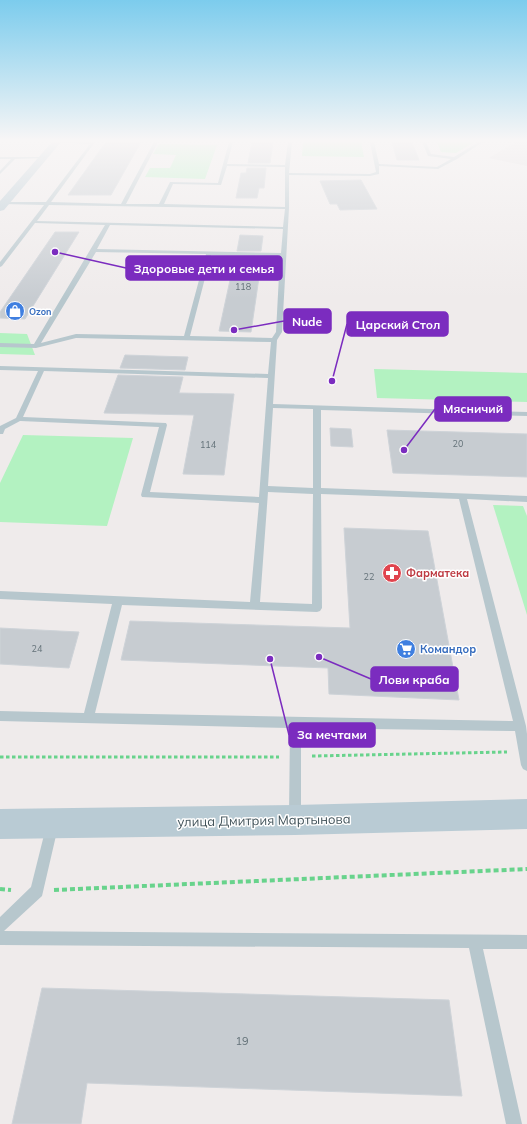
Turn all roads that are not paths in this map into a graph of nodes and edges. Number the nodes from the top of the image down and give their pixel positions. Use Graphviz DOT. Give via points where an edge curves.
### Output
graph roads {
  1 [pos="11,194"];
  2 [pos="54,194"];
  3 [pos="129,194"];
  4 [pos="165,194"];
  5 [pos="287,194"];
  6 [pos="48,203"];
  7 [pos="2,205"];
  8 [pos="123,205"];
  9 [pos="160,205"];
  10 [pos="287,208"];
  11 [pos="34,222"];
  12 [pos="108,224"];
  13 [pos="286,228"];
  14 [pos="94,250"];
  15 [pos="209,253"];
  16 [pos="283,255"];
  17 [pos="0,265"];
  18 [pos="187,338"];
  19 [pos="274,340"];
  20 [pos="0,345"];
  21 [pos="36,346"];
  22 [pos="0,368"];
  23 [pos="42,369"];
  24 [pos="271,376"];
  25 [pos="268,406"];
  26 [pos="317,408"];
  27 [pos="527,414"];
  28 [pos="19,419"];
  29 [pos="0,432"];
  30 [pos="263,489"];
  31 [pos="317,491"];
  32 [pos="462,496"];
  33 [pos="527,498"];
  34 [pos="263,500"];
  35 [pos="0,595"];
  36 [pos="118,601"];
  37 [pos="255,605"];
  38 [pos="0,716"];
  39 [pos="88,718"];
  40 [pos="296,723"];
  41 [pos="520,726"];
  42 [pos="527,765"];
  43 [pos="527,814"];
  44 [pos="295,820"];
  45 [pos="53,822"];
  46 [pos="0,824"];
  47 [pos="0,926"];
  48 [pos="0,938"];
  49 [pos="475,942"];
  50 [pos="527,942"];
  51 [pos="514,1124"];
  1 -- 7 [label="main road"];
  2 -- 6 [label="lane"];
  3 -- 8 [label="lane"];
  4 -- 9 [label="lane"];
  5 -- 10 [label="lane"];
  6 -- 7 [label="lane"];
  6 -- 8 [label="lane"];
  6 -- 11 [label="lane"];
  8 -- 9 [label="lane"];
  9 -- 10 [label="lane"];
  10 -- 13 [label="lane"];
  11 -- 12 [label="lane"];
  11 -- 17 [label="lane"];
  12 -- 13 [label="lane"];
  12 -- 14 [label="lane"];
  13 -- 16 [label="lane"];
  14 -- 15 [label="lane"];
  14 -- 21 [label="lane"];
  15 -- 16 [label="lane"];
  15 -- 18 [label="lane"];
  16 -- 19 [label="lane" via="279,332"];
  18 -- 19 [label="lane"];
  18 -- 21 [label="lane" via="76,336"];
  19 -- 24 [label="lane"];
  20 -- 21 [label="lane"];
  22 -- 23 [label="lane"];
  23 -- 24 [label="lane"];
  23 -- 28 [label="lane"];
  24 -- 25 [label="lane"];
  25 -- 26 [label="lane"];
  25 -- 30 [label="lane"];
  26 -- 27 [label="lane"];
  26 -- 31 [label="lane"];
  28 -- 29 [label="lane" via="2,428"];
  28 -- 34 [label="lane" via="163,425 145,496"];
  30 -- 31 [label="lane"];
  30 -- 34 [label="lane"];
  31 -- 32 [label="lane"];
  31 -- 37 [label="lane" via="317,608"];
  32 -- 33 [label="lane"];
  32 -- 41 [label="lane"];
  34 -- 37 [label="lane"];
  35 -- 36 [label="lane"];
  36 -- 37 [label="lane"];
  36 -- 39 [label="lane"];
  38 -- 39 [label="lane"];
  39 -- 40 [label="lane"];
  40 -- 41 [label="lane"];
  40 -- 44 [label="lane"];
  41 -- 42 [label="lane"];
  43 -- 44 [label="main road, улица Дмитрия Мартынова"];
  44 -- 45 [label="main road, улица Дмитрия Мартынова"];
  45 -- 46 [label="main road, улица Дмитрия Мартынова"];
  45 -- 47 [label="lane" via="37,890"];
  48 -- 49 [label="lane"];
  49 -- 50 [label="lane"];
  49 -- 51 [label="lane"];
}
